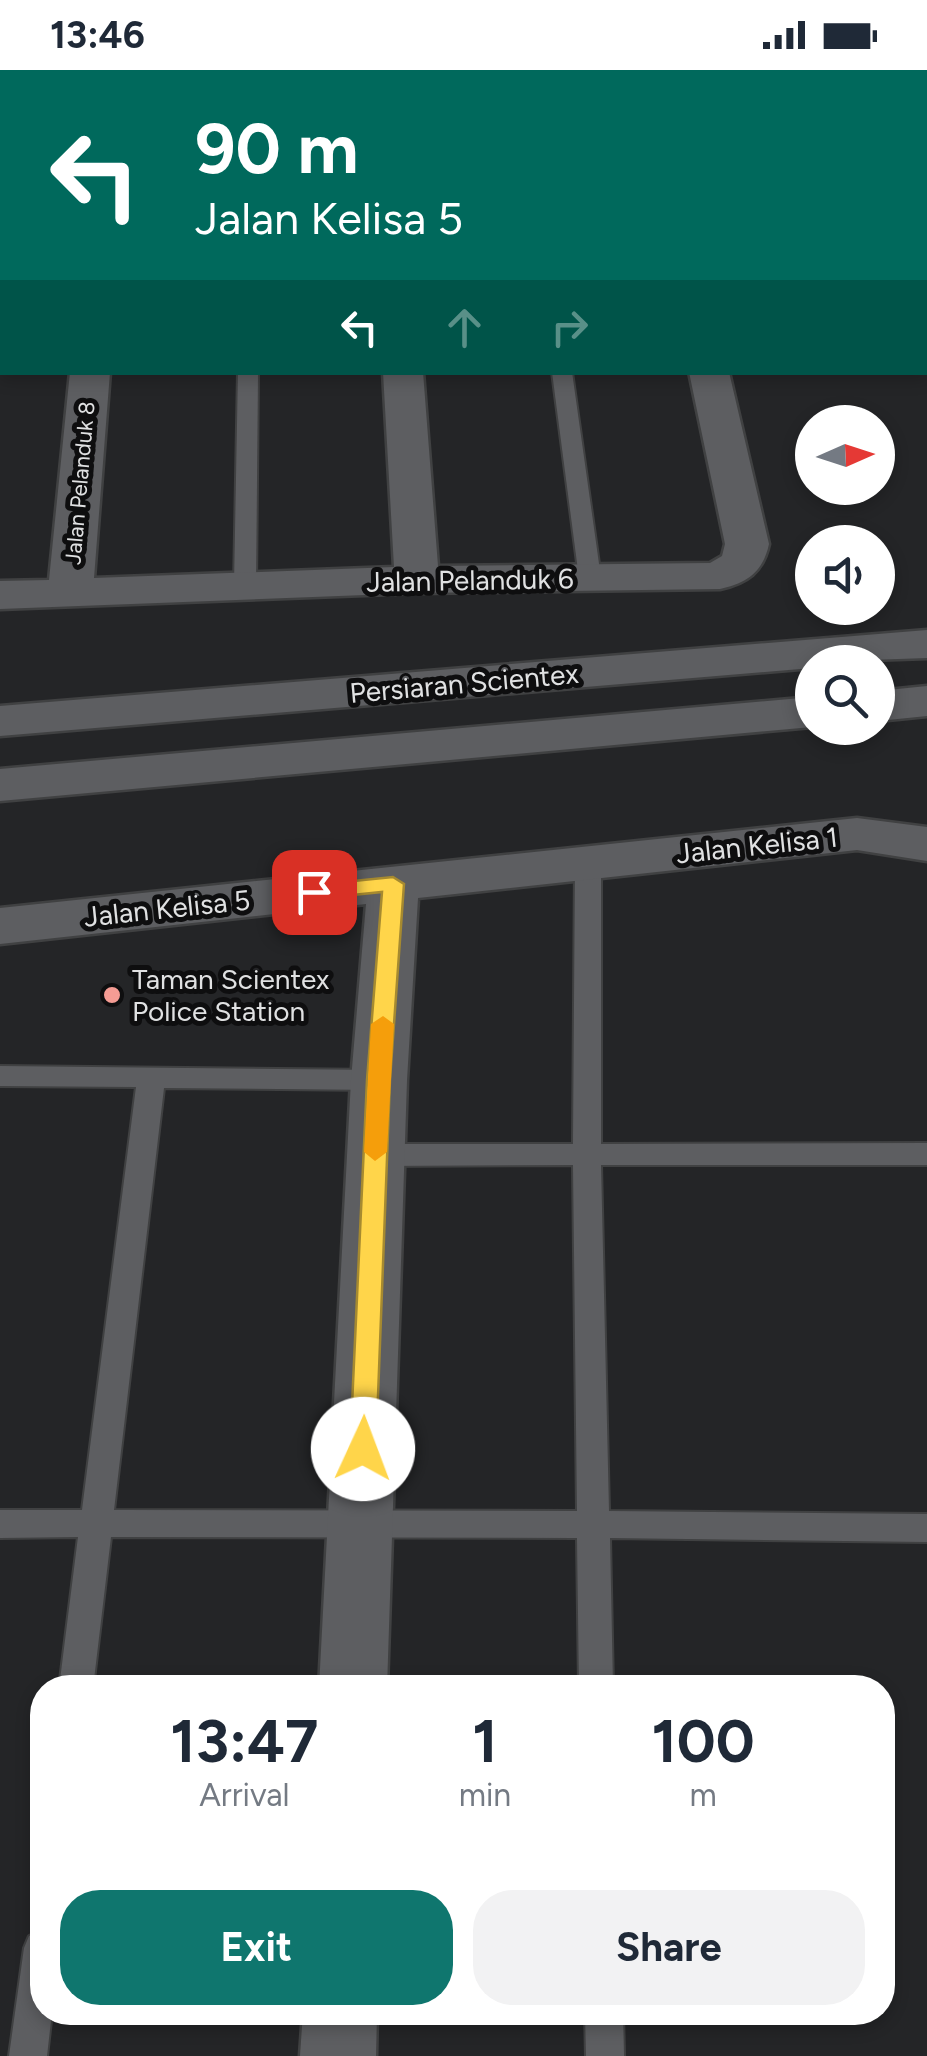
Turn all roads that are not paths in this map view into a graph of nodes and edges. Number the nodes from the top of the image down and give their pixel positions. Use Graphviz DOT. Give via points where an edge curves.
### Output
graph roads {
  1 [pos="90,375"];
  2 [pos="248,375"];
  3 [pos="403,375"];
  4 [pos="562,375"];
  5 [pos="710,375"];
  6 [pos="590,578"];
  7 [pos="417,580"];
  8 [pos="245,586"];
  9 [pos="70,593"];
  10 [pos="0,595"];
  11 [pos="927,644"];
  12 [pos="927,701"];
  13 [pos="895,704"];
  14 [pos="795,714"];
  15 [pos="0,721"];
  16 [pos="0,786"];
  17 [pos="927,844"];
  18 [pos="588,864"];
  19 [pos="393,884"];
  20 [pos="0,926"];
  21 [pos="0,1076"];
  22 [pos="151,1078"];
  23 [pos="378,1080"];
  24 [pos="587,1153"];
  25 [pos="927,1154"];
  26 [pos="375,1155"];
  27 [pos="360,1522"];
  28 [pos="0,1524"];
  29 [pos="97,1524"];
  30 [pos="592,1524"];
  31 [pos="927,1528"];
  32 [pos="78,1675"];
  33 [pos="354,1675"];
  34 [pos="596,1675"];
  35 [pos="32,2025"];
  36 [pos="339,2025"];
  37 [pos="604,2025"];
  38 [pos="28,2056"];
  39 [pos="338,2056"];
  40 [pos="605,2056"];
  1 -- 9 [label="street, Jalan Pelanduk 8"];
  2 -- 8 [label="lane"];
  3 -- 7 [label="street"];
  4 -- 6 [label="lane"];
  5 -- 6 [label="street, Jalan Pelanduk 6" via="748,544 743,562 720,576"];
  6 -- 7 [label="street, Jalan Pelanduk 6"];
  7 -- 8 [label="street, Jalan Pelanduk 6"];
  8 -- 9 [label="street, Jalan Pelanduk 6"];
  9 -- 10 [label="street, Jalan Pelanduk 6"];
  11 -- 15 [label="street, Persiaran Scientex"];
  12 -- 13 [label="street"];
  14 -- 16 [label="street"];
  17 -- 18 [label="street, Jalan Kelisa 1" via="857,834"];
  18 -- 19 [label="street, Jalan Kelisa 1"];
  18 -- 24 [label="lane"];
  19 -- 20 [label="street, Jalan Kelisa 5"];
  19 -- 23 [label="street"];
  21 -- 22 [label="lane"];
  22 -- 23 [label="lane"];
  22 -- 29 [label="lane"];
  23 -- 26 [label="street"];
  24 -- 25 [label="lane"];
  24 -- 26 [label="lane"];
  24 -- 30 [label="lane"];
  26 -- 27 [label="street"];
  27 -- 29 [label="lane"];
  27 -- 30 [label="lane"];
  27 -- 33 [label="street"];
  28 -- 29 [label="lane"];
  29 -- 32 [label="lane"];
  30 -- 31 [label="lane"];
  30 -- 34 [label="lane"];
  35 -- 38 [label="lane"];
  36 -- 39 [label="street"];
  37 -- 40 [label="lane"];
}
